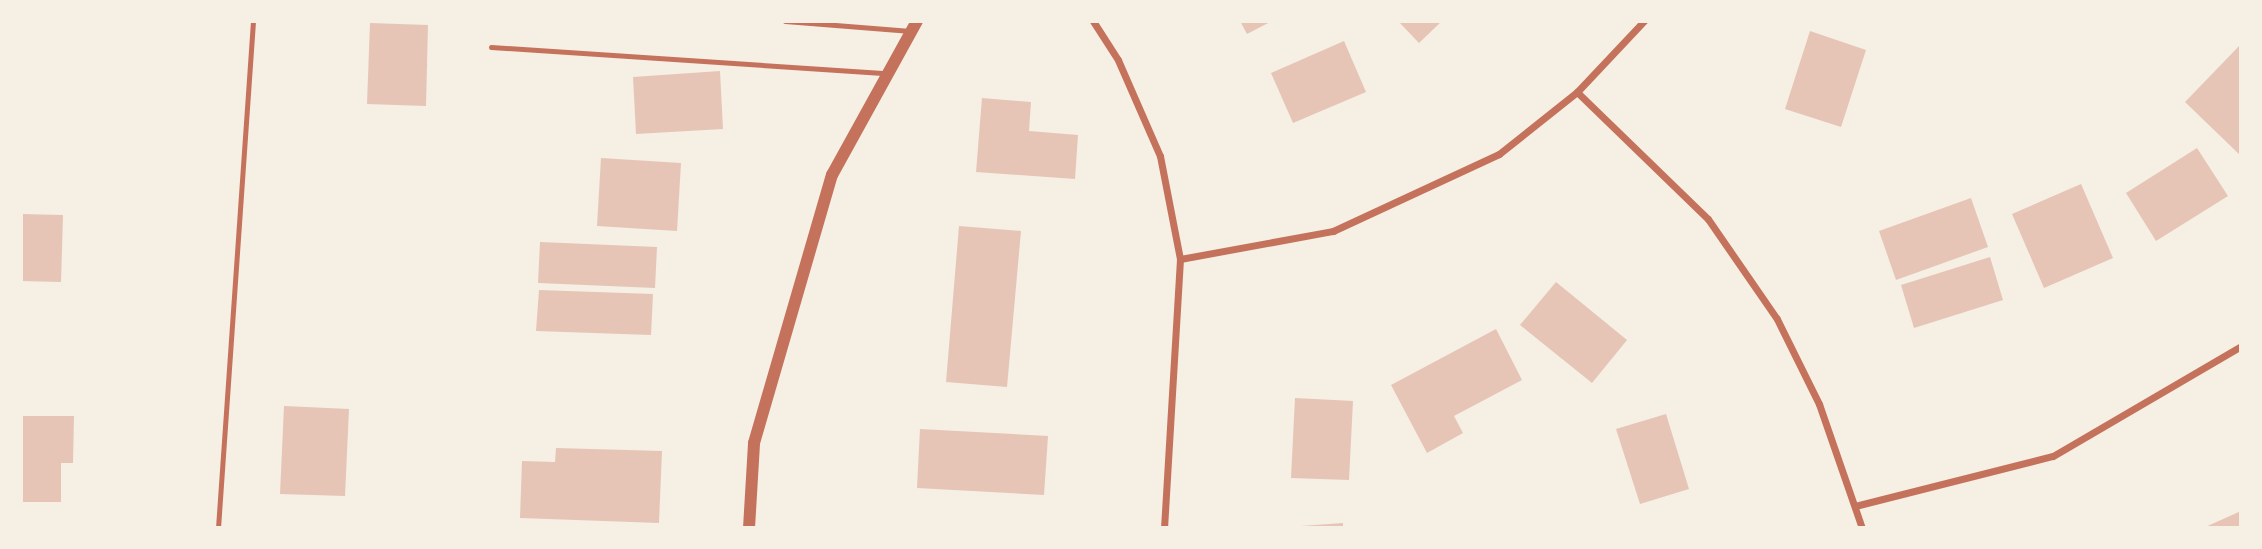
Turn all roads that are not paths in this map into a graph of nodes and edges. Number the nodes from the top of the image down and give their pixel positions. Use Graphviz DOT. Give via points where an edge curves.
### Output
graph roads {
  1 [pos="253,21"];
  2 [pos="785,21"];
  3 [pos="1093,21"];
  4 [pos="1644,21"];
  5 [pos="916,26"];
  6 [pos="491,47"];
  7 [pos="889,74"];
  8 [pos="1577,92"];
  9 [pos="1180,259"];
  10 [pos="2241,346"];
  11 [pos="1854,506"];
  12 [pos="218,528"];
  13 [pos="749,528"];
  14 [pos="1164,528"];
  15 [pos="1862,528"];
  1 -- 12 [label="lane"];
  2 -- 5 [label="lane"];
  3 -- 9 [label="street" via="1118,60 1160,156"];
  4 -- 8 [label="street"];
  5 -- 7 [label="street"];
  6 -- 7 [label="lane"];
  7 -- 13 [label="street" via="832,175 754,443"];
  8 -- 9 [label="street" via="1499,154 1333,231"];
  8 -- 11 [label="street" via="1708,219 1777,319 1819,404"];
  9 -- 14 [label="street"];
  10 -- 11 [label="street" via="2053,456"];
  11 -- 15 [label="street"];
}
